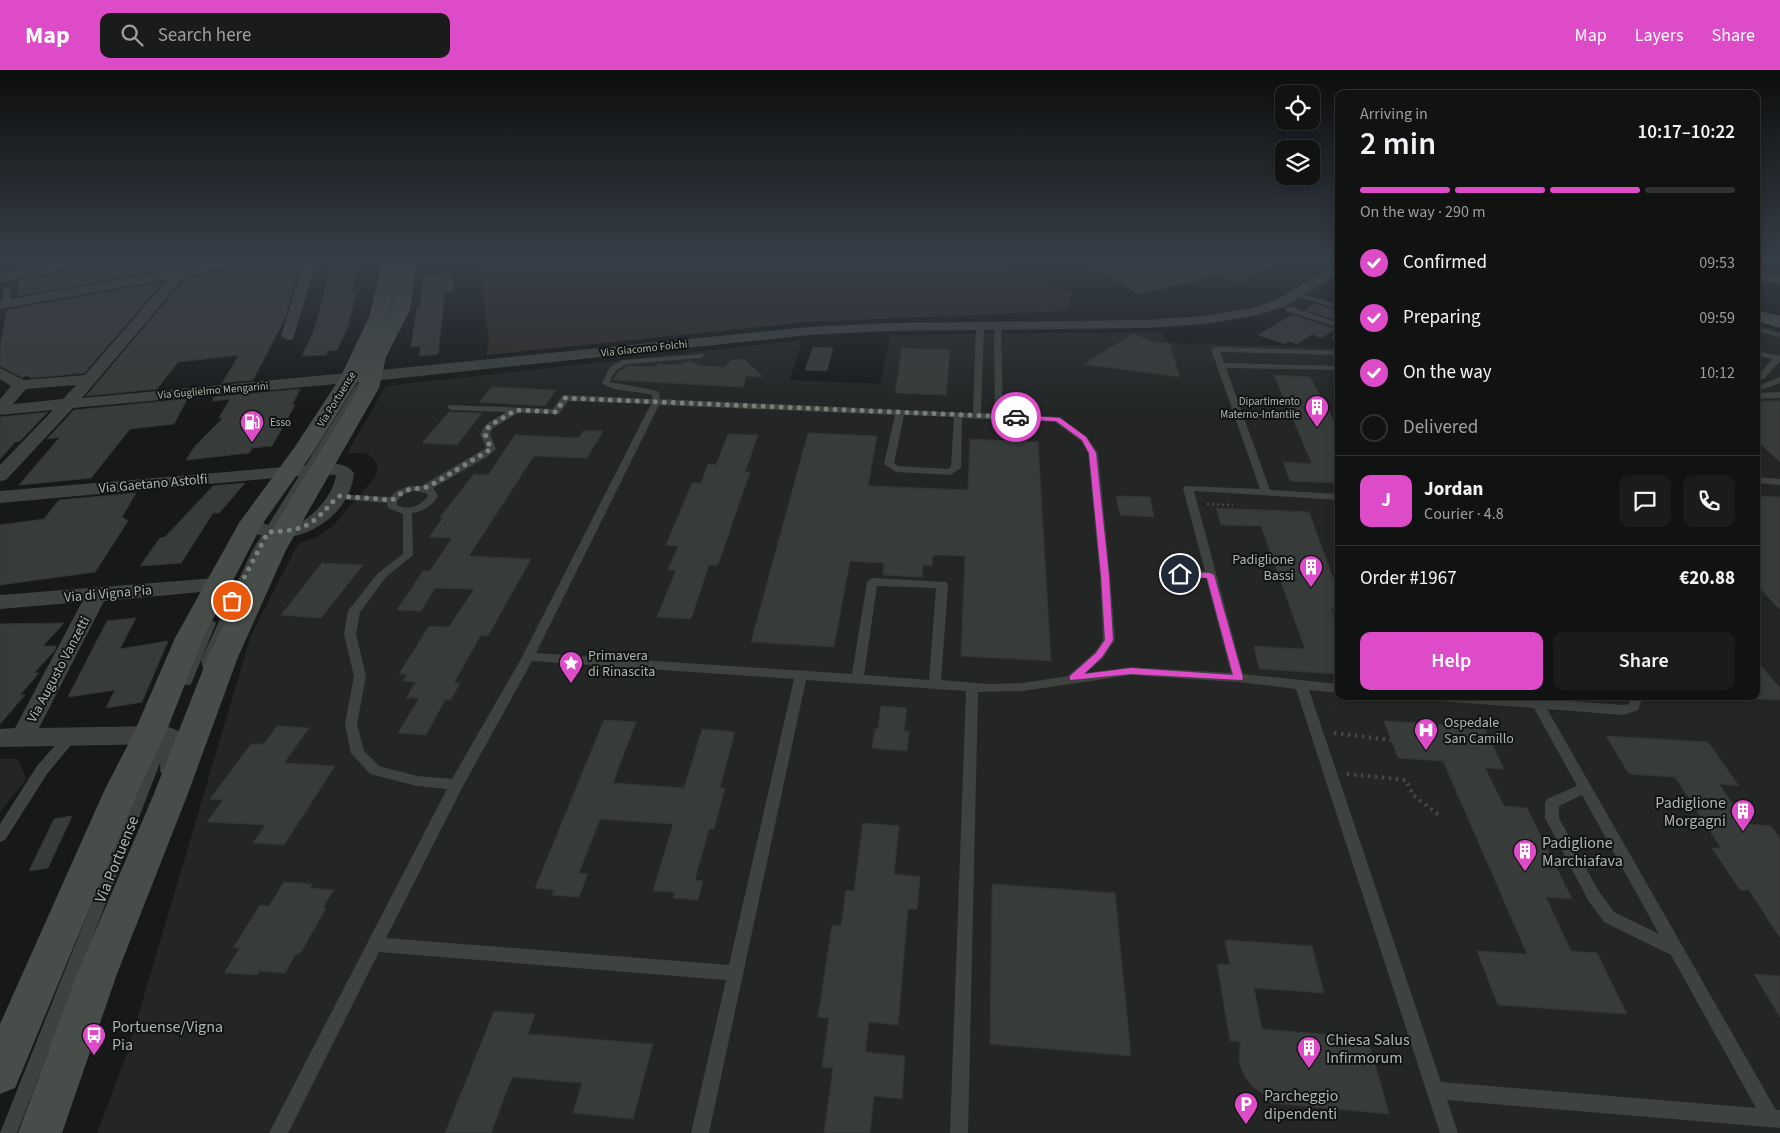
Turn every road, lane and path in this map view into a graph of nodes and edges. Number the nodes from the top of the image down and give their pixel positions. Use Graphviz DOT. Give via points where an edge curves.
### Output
graph roads {
  1 [pos="147,310"];
  2 [pos="296,310"];
  3 [pos="380,310"];
  4 [pos="389,310"];
  5 [pos="401,310"];
  6 [pos="1258,310"];
  7 [pos="1291,310"];
  8 [pos="1760,316"];
  9 [pos="1780,322"];
  10 [pos="997,325"];
  11 [pos="1335,325"];
  12 [pos="980,326"];
  13 [pos="1760,330"];
  14 [pos="1780,335"];
  15 [pos="288,336"];
  16 [pos="381,343"];
  17 [pos="1335,353"];
  18 [pos="1760,354"];
  19 [pos="700,356"];
  20 [pos="1779,358"];
  21 [pos="1222,365"];
  22 [pos="1335,368"];
  23 [pos="0,373"];
  24 [pos="359,377"];
  25 [pos="1761,377"];
  26 [pos="89,380"];
  27 [pos="1780,380"];
  28 [pos="21,385"];
  29 [pos="1760,388"];
  30 [pos="1780,394"];
  31 [pos="1760,396"];
  32 [pos="656,402"];
  33 [pos="68,404"];
  34 [pos="451,407"];
  35 [pos="0,410"];
  36 [pos="516,410"];
  37 [pos="900,412"];
  38 [pos="958,415"];
  39 [pos="977,416"];
  40 [pos="999,417"];
  41 [pos="304,471"];
  42 [pos="0,476"];
  43 [pos="1760,480"];
  44 [pos="1780,482"];
  45 [pos="425,488"];
  46 [pos="1266,492"];
  47 [pos="338,496"];
  48 [pos="0,497"];
  49 [pos="1335,497"];
  50 [pos="392,500"];
  51 [pos="406,510"];
  52 [pos="267,529"];
  53 [pos="1165,574"];
  54 [pos="1210,575"];
  55 [pos="216,585"];
  56 [pos="94,600"];
  57 [pos="0,602"];
  58 [pos="528,657"];
  59 [pos="801,676"];
  60 [pos="1073,678"];
  61 [pos="1238,678"];
  62 [pos="857,680"];
  63 [pos="1301,684"];
  64 [pos="935,685"];
  65 [pos="972,688"];
  66 [pos="1335,688"];
  67 [pos="1488,700"];
  68 [pos="1636,700"];
  69 [pos="1538,704"];
  70 [pos="1318,732"];
  71 [pos="157,735"];
  72 [pos="71,736"];
  73 [pos="11,738"];
  74 [pos="1391,740"];
  75 [pos="1331,773"];
  76 [pos="456,785"];
  77 [pos="1585,788"];
  78 [pos="170,796"];
  79 [pos="1439,815"];
  80 [pos="0,836"];
  81 [pos="376,945"];
  82 [pos="1676,950"];
  83 [pos="735,973"];
  84 [pos="13,1018"];
  85 [pos="0,1073"];
  86 [pos="1435,1090"];
  87 [pos="1776,1119"];
  88 [pos="8,1133"];
  89 [pos="40,1133"];
  90 [pos="278,1133"];
  91 [pos="700,1133"];
  92 [pos="960,1133"];
  93 [pos="1449,1133"];
  1 -- 26 [label="street"];
  2 -- 15 [label="street"];
  3 -- 24 [label="main road, Via Portuense"];
  4 -- 16 [label="lane, Via Portuense"];
  5 -- 16 [label="main road, Via Portuense"];
  6 -- 10 [label="street, Via Giacomo Folchi" via="1204,320 1146,324"];
  7 -- 11 [label="lane"];
  8 -- 9 [label="main road"];
  10 -- 12 [label="street, Via Giacomo Folchi"];
  10 -- 40 [label="lane"];
  12 -- 24 [label="street, Via Giacomo Folchi" via="809,331"];
  12 -- 39 [label="lane"];
  13 -- 14 [label="lane"];
  16 -- 24 [label="main road, Via Portuense"];
  17 -- 21 [label="lane" via="1215,349"];
  18 -- 20 [label="lane"];
  19 -- 32 [label="lane" via="626,362 618,364 608,375 606,383 646,390 656,394"];
  20 -- 25 [label="lane"];
  21 -- 22 [label="lane"];
  21 -- 46 [label="lane"];
  23 -- 28 [label="street"];
  24 -- 33 [label="street, Via Guglielmo Mengarini"];
  24 -- 41 [label="main road, Via Portuense"];
  24 -- 41 [label="main road, Via Portuense" via="369,388 362,400"];
  26 -- 28 [label="street"];
  26 -- 33 [label="street"];
  27 -- 29 [label="lane"];
  28 -- 35 [label="street"];
  30 -- 31 [label="lane"];
  32 -- 36 [label="lane" via="565,398 556,412"];
  32 -- 37 [label="lane"];
  32 -- 58 [label="lane"];
  33 -- 35 [label="street, Via Guglielmo Mengarini"];
  33 -- 42 [label="street"];
  34 -- 36 [label="lane"];
  36 -- 45 [label="lane" via="489,426 485,434 491,449"];
  37 -- 38 [label="lane"];
  37 -- 38 [label="lane" via="889,464 896,469 950,472 956,468"];
  38 -- 39 [label="lane"];
  39 -- 40 [label="lane"];
  40 -- 60 [label="lane" via="1058,419 1084,439 1093,453 1109,640 1099,655"];
  41 -- 47 [label="street" via="337,469 345,473"];
  41 -- 48 [label="street, Via Gaetano Astolfi"];
  41 -- 52 [label="main road, Via Portuense"];
  41 -- 52 [label="main road, Via Portuense"];
  43 -- 44 [label="lane"];
  45 -- 50 [label="lane" via="406,490"];
  45 -- 51 [label="lane" via="432,493 431,500"];
  46 -- 49 [label="lane"];
  46 -- 54 [label="lane" via="1188,488"];
  47 -- 50 [label="lane"];
  47 -- 52 [label="street" via="300,530"];
  50 -- 51 [label="lane" via="395,509"];
  51 -- 76 [label="lane" via="408,555 382,575 354,611 350,634 360,676 351,724 358,752 374,770 417,782"];
  52 -- 55 [label="main road, Via Portuense"];
  52 -- 78 [label="main road, Via Portuense" via="231,640"];
  53 -- 54 [label="lane"];
  54 -- 61 [label="lane"];
  55 -- 57 [label="street, Via di Vigna Pia"];
  55 -- 71 [label="main road, Via Portuense" via="189,638"];
  56 -- 73 [label="street, Via Augusto Vanzetti"];
  58 -- 59 [label="lane"];
  58 -- 76 [label="lane"];
  59 -- 62 [label="lane"];
  59 -- 83 [label="lane"];
  60 -- 61 [label="lane" via="1131,671"];
  60 -- 65 [label="lane" via="1024,687"];
  61 -- 63 [label="lane"];
  62 -- 64 [label="lane"];
  62 -- 64 [label="lane" via="872,582 942,585"];
  63 -- 66 [label="lane"];
  63 -- 70 [label="lane"];
  64 -- 65 [label="lane"];
  65 -- 92 [label="lane"];
  67 -- 69 [label="lane"];
  68 -- 69 [label="lane" via="1634,706 1623,710"];
  69 -- 77 [label="lane"];
  70 -- 74 [label="path"];
  70 -- 75 [label="lane"];
  71 -- 72 [label="street"];
  71 -- 78 [label="street" via="172,737 175,744"];
  71 -- 84 [label="main road, Via Portuense" via="122,789"];
  71 -- 88 [label="lane, Via Portuense"];
  72 -- 73 [label="street"];
  72 -- 80 [label="lane" via="42,770"];
  75 -- 79 [label="path" via="1406,780 1413,795"];
  75 -- 86 [label="lane"];
  76 -- 81 [label="lane"];
  77 -- 82 [label="lane"];
  77 -- 82 [label="lane" via="1552,803 1552,818 1593,896 1609,918"];
  78 -- 89 [label="main road, Via Portuense" via="97,974"];
  81 -- 83 [label="lane"];
  81 -- 90 [label="lane"];
  82 -- 87 [label="lane"];
  83 -- 91 [label="lane"];
  84 -- 85 [label="main road, Via Portuense"];
  86 -- 87 [label="lane"];
  86 -- 93 [label="lane"];
}
